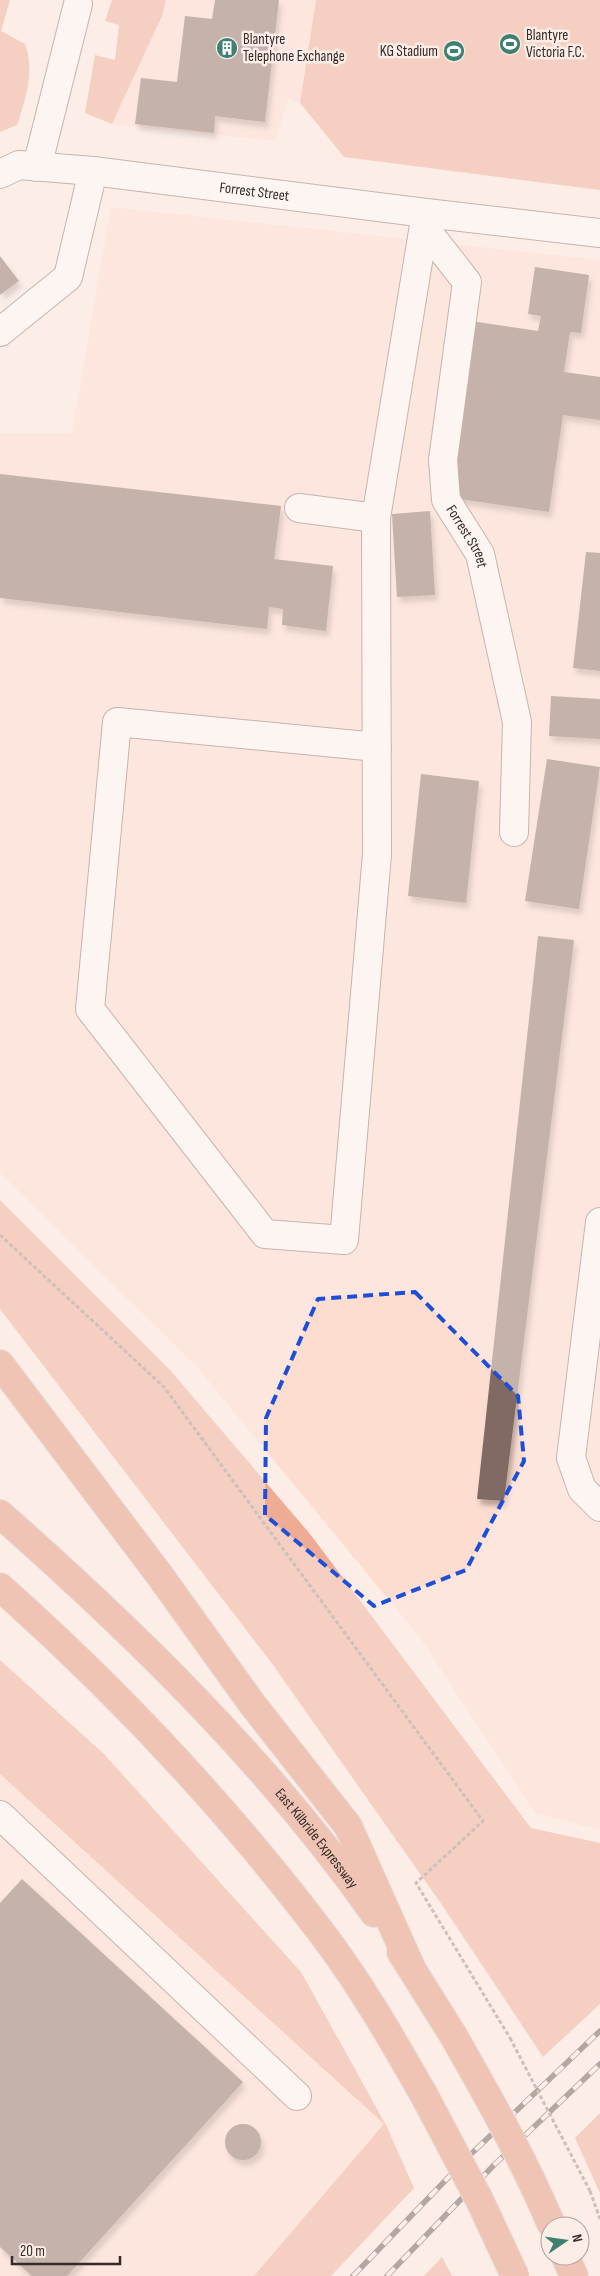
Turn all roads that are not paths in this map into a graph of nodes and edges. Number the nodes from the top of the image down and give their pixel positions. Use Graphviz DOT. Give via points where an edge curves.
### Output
graph roads {
  1 [pos="78,4"];
  2 [pos="14,166"];
  3 [pos="93,171"];
  4 [pos="425,220"];
  5 [pos="600,232"];
  6 [pos="0,332"];
  7 [pos="299,508"];
  8 [pos="376,518"];
  9 [pos="377,747"];
  10 [pos="514,832"];
  11 [pos="600,1222"];
  12 [pos="0,1364"];
  13 [pos="600,1507"];
  14 [pos="0,1514"];
  15 [pos="0,1587"];
  16 [pos="0,1815"];
  17 [pos="412,1967"];
  18 [pos="297,2096"];
  19 [pos="548,2216"];
  20 [pos="515,2276"];
  1 -- 2 [label="street"];
  2 -- 3 [label="street, Forrest Street"];
  3 -- 4 [label="street, Forrest Street"];
  3 -- 6 [label="street" via="68,278"];
  4 -- 5 [label="street, Forrest Street"];
  4 -- 8 [label="street"];
  4 -- 10 [label="street, Forrest Street" via="467,282 443,460 446,500 480,554 517,722"];
  7 -- 8 [label="street"];
  8 -- 9 [label="street"];
  9 -- 9 [label="street" via="378,854 344,1240 265,1234 90,1009 117,722"];
  11 -- 13 [label="street" via="571,1458 582,1489"];
  12 -- 17 [label="highway" via="158,1573 252,1705 348,1826"];
  14 -- 17 [label="highway, East Kilbride Expressway" via="154,1657 221,1725 348,1877"];
  15 -- 20 [label="highway, bridge" via="159,1740 226,1814 327,1941 367,1998 424,2095"];
  16 -- 18 [label="street"];
  17 -- 19 [label="highway, East Kilbride Expressway, bridge" via="504,2125"];
}
